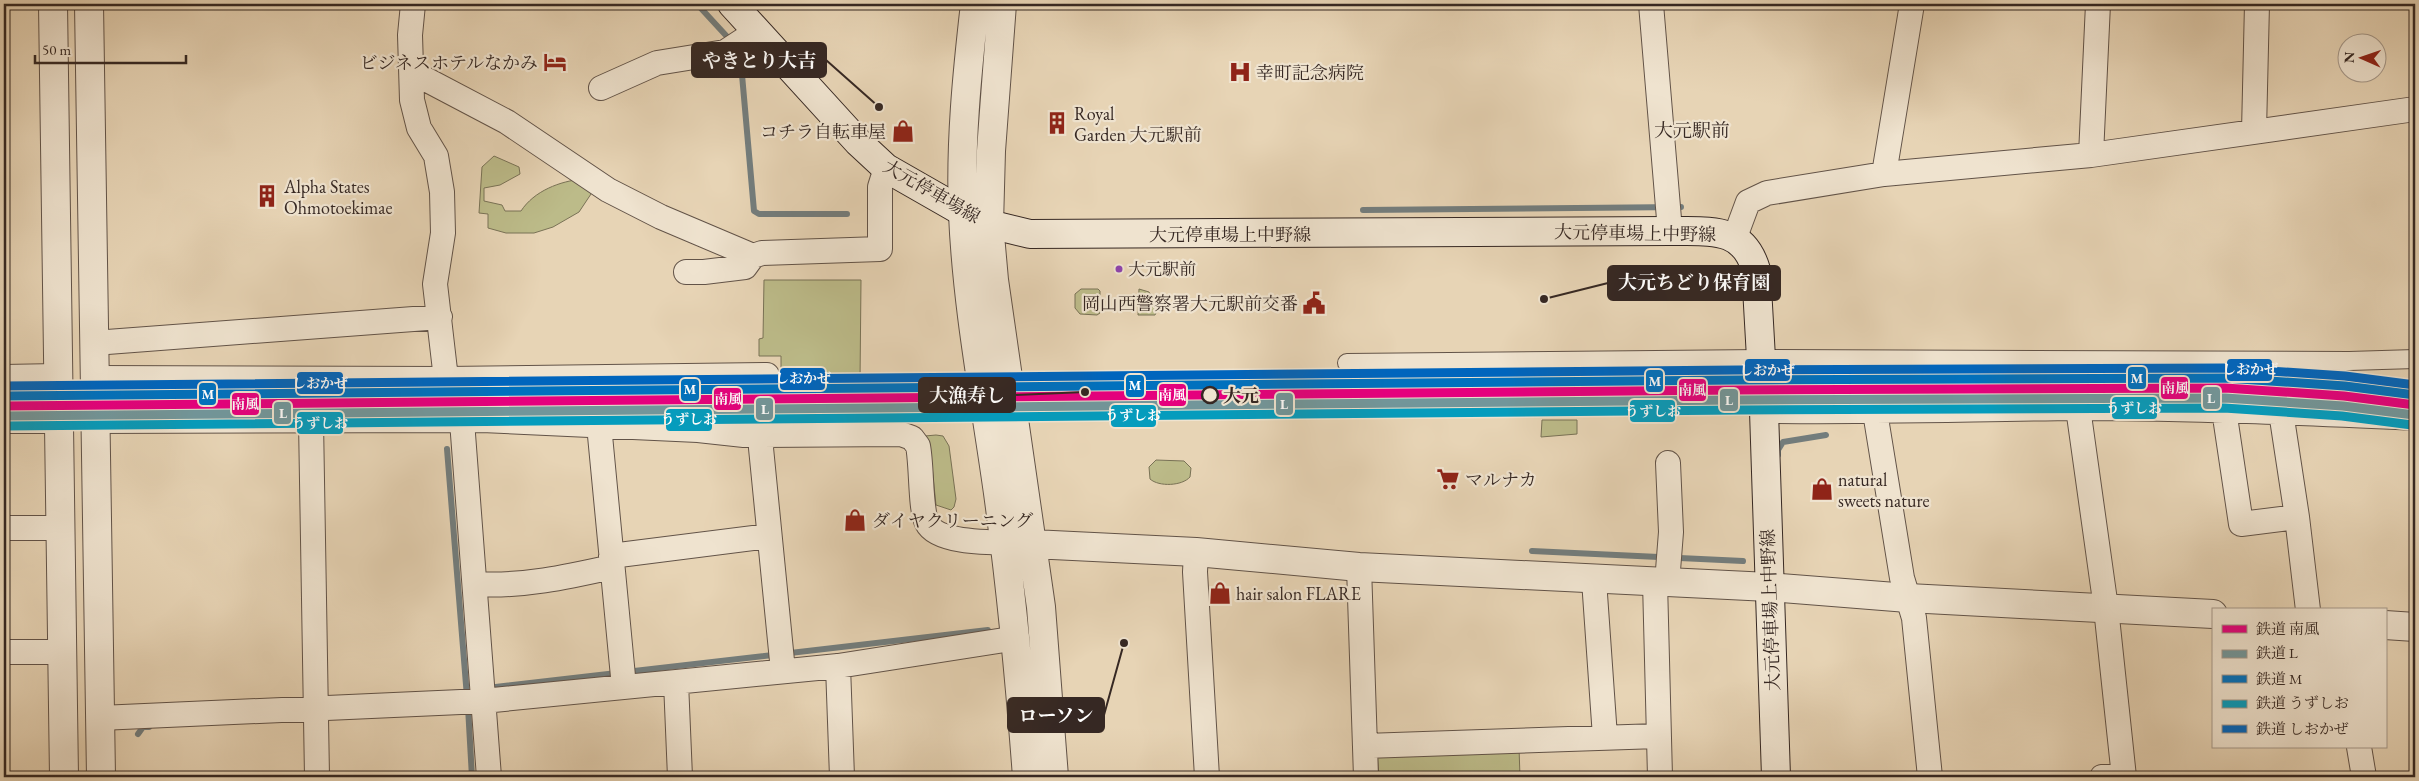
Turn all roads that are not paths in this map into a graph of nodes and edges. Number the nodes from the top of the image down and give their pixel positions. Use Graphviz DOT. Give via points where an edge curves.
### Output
graph roads {
  1 [pos="53,4"];
  2 [pos="90,4"];
  3 [pos="413,4"];
  4 [pos="732,4"];
  5 [pos="975,4"];
  6 [pos="1002,4"];
  7 [pos="1651,4"];
  8 [pos="1912,4"];
  9 [pos="2098,4"];
  10 [pos="2257,4"];
  11 [pos="742,41"];
  12 [pos="412,72"];
  13 [pos="601,88"];
  14 [pos="2415,109"];
  15 [pos="2254,131"];
  16 [pos="2091,155"];
  17 [pos="886,168"];
  18 [pos="1884,174"];
  19 [pos="963,212"];
  20 [pos="1669,215"];
  21 [pos="989,224"];
  22 [pos="1735,237"];
  23 [pos="754,256"];
  24 [pos="686,272"];
  25 [pos="433,318"];
  26 [pos="94,343"];
  27 [pos="1761,359"];
  28 [pos="2415,359"];
  29 [pos="1347,363"];
  30 [pos="57,376"];
  31 [pos="4,377"];
  32 [pos="95,378"];
  33 [pos="446,378"];
  34 [pos="2078,408"];
  35 [pos="2224,410"];
  36 [pos="1764,411"];
  37 [pos="1875,412"];
  38 [pos="2281,412"];
  39 [pos="2415,418"];
  40 [pos="4,421"];
  41 [pos="58,421"];
  42 [pos="96,421"];
  43 [pos="311,421"];
  44 [pos="462,421"];
  45 [pos="599,425"];
  46 [pos="762,435"];
  47 [pos="1668,463"];
  48 [pos="2297,517"];
  49 [pos="4,528"];
  50 [pos="60,528"];
  51 [pos="769,536"];
  52 [pos="1005,542"];
  53 [pos="1032,544"];
  54 [pos="1196,552"];
  55 [pos="612,561"];
  56 [pos="1359,567"];
  57 [pos="1665,570"];
  58 [pos="1594,580"];
  59 [pos="476,584"];
  60 [pos="1769,587"];
  61 [pos="1908,598"];
  62 [pos="2106,608"];
  63 [pos="2308,608"];
  64 [pos="2212,614"];
  65 [pos="2386,625"];
  66 [pos="2415,627"];
  67 [pos="1017,638"];
  68 [pos="4,652"];
  69 [pos="62,652"];
  70 [pos="782,660"];
  71 [pos="838,666"];
  72 [pos="623,677"];
  73 [pos="676,682"];
  74 [pos="476,696"];
  75 [pos="316,708"];
  76 [pos="100,718"];
  77 [pos="1658,736"];
  78 [pos="1605,737"];
  79 [pos="1365,746"];
  80 [pos="2359,748"];
  81 [pos="64,777"];
  82 [pos="101,777"];
  83 [pos="317,777"];
  84 [pos="488,777"];
  85 [pos="680,777"];
  86 [pos="842,777"];
  87 [pos="1027,777"];
  88 [pos="1054,777"];
  89 [pos="1207,777"];
  90 [pos="1366,777"];
  91 [pos="1660,777"];
  92 [pos="1776,777"];
  93 [pos="1930,777"];
  94 [pos="2116,777"];
  95 [pos="2364,777"];
  1 -- 30 [label="street"];
  2 -- 26 [label="street"];
  3 -- 12 [label="street" via="410,34"];
  4 -- 11 [label="street, 大元停車場線"];
  5 -- 19 [label="street" via="964,127"];
  6 -- 21 [label="street"];
  7 -- 20 [label="street"];
  8 -- 18 [label="street"];
  9 -- 16 [label="street"];
  10 -- 15 [label="street"];
  11 -- 13 [label="street" via="717,54 657,63"];
  11 -- 17 [label="street, 大元停車場線"];
  12 -- 23 [label="street" via="507,122 608,190 661,217"];
  12 -- 25 [label="street" via="412,100 418,128 436,156 442,192 443,233"];
  14 -- 15 [label="street"];
  15 -- 16 [label="street"];
  16 -- 18 [label="street"];
  17 -- 19 [label="street, 大元停車場線"];
  17 -- 23 [label="street" via="880,187 880,249 762,252"];
  18 -- 22 [label="street" via="1767,193 1748,202"];
  19 -- 21 [label="street, 大元停車場線"];
  19 -- 52 [label="street" via="967,281"];
  20 -- 21 [label="street, 大元停車場上中野線" via="1045,234 1030,234"];
  20 -- 22 [label="street, 大元停車場上中野線"];
  21 -- 53 [label="street" via="994,280"];
  22 -- 27 [label="street, 大元停車場上中野線" via="1752,258 1756,270"];
  23 -- 24 [label="street" via="745,267"];
  25 -- 26 [label="street"];
  25 -- 33 [label="street"];
  26 -- 32 [label="street"];
  27 -- 28 [label="street"];
  27 -- 29 [label="street"];
  27 -- 36 [label="street, 大元停車場上中野線"];
  30 -- 31 [label="street"];
  30 -- 41 [label="street"];
  32 -- 33 [label="street"];
  32 -- 42 [label="street"];
  33 -- 44 [label="street"];
  33 -- 46 [label="street" via="767,375"];
  34 -- 35 [label="street"];
  34 -- 37 [label="street"];
  34 -- 62 [label="street"];
  35 -- 38 [label="street"];
  35 -- 48 [label="street" via="2241,524"];
  36 -- 37 [label="street"];
  36 -- 60 [label="street, 大元停車場上中野線"];
  37 -- 61 [label="street"];
  38 -- 39 [label="street"];
  38 -- 48 [label="street"];
  40 -- 41 [label="street"];
  41 -- 50 [label="street"];
  42 -- 43 [label="street"];
  42 -- 76 [label="street"];
  43 -- 44 [label="street"];
  43 -- 75 [label="street"];
  44 -- 45 [label="street"];
  44 -- 59 [label="street"];
  45 -- 46 [label="street"];
  45 -- 55 [label="street"];
  46 -- 51 [label="street"];
  46 -- 52 [label="street" via="901,434 912,438 918,446 927,523 943,537"];
  47 -- 57 [label="street" via="1671,532"];
  48 -- 63 [label="street"];
  49 -- 50 [label="street"];
  50 -- 69 [label="street"];
  51 -- 55 [label="street"];
  51 -- 70 [label="street"];
  52 -- 53 [label="street"];
  52 -- 67 [label="street"];
  53 -- 54 [label="street"];
  53 -- 88 [label="street" via="1041,607"];
  54 -- 56 [label="street"];
  54 -- 89 [label="street"];
  55 -- 59 [label="street" via="543,582 497,586"];
  55 -- 72 [label="street"];
  56 -- 58 [label="street"];
  56 -- 79 [label="street"];
  57 -- 58 [label="street"];
  57 -- 60 [label="street"];
  57 -- 77 [label="street"];
  58 -- 78 [label="street"];
  59 -- 74 [label="street"];
  60 -- 61 [label="street"];
  60 -- 92 [label="street, 大元停車場上中野線"];
  61 -- 62 [label="street"];
  61 -- 93 [label="street" via="1914,618"];
  62 -- 64 [label="street"];
  62 -- 94 [label="street"];
  65 -- 66 [label="street"];
  67 -- 71 [label="street"];
  67 -- 87 [label="street"];
  68 -- 69 [label="street"];
  69 -- 81 [label="street"];
  70 -- 71 [label="street"];
  70 -- 73 [label="street"];
  71 -- 86 [label="street"];
  72 -- 73 [label="street"];
  72 -- 74 [label="street"];
  73 -- 85 [label="street"];
  74 -- 75 [label="street"];
  74 -- 84 [label="street"];
  75 -- 76 [label="street"];
  75 -- 83 [label="street"];
  76 -- 82 [label="street"];
  77 -- 78 [label="street"];
  77 -- 91 [label="street"];
  78 -- 79 [label="street"];
  79 -- 90 [label="street"];
  80 -- 95 [label="street"];
}
